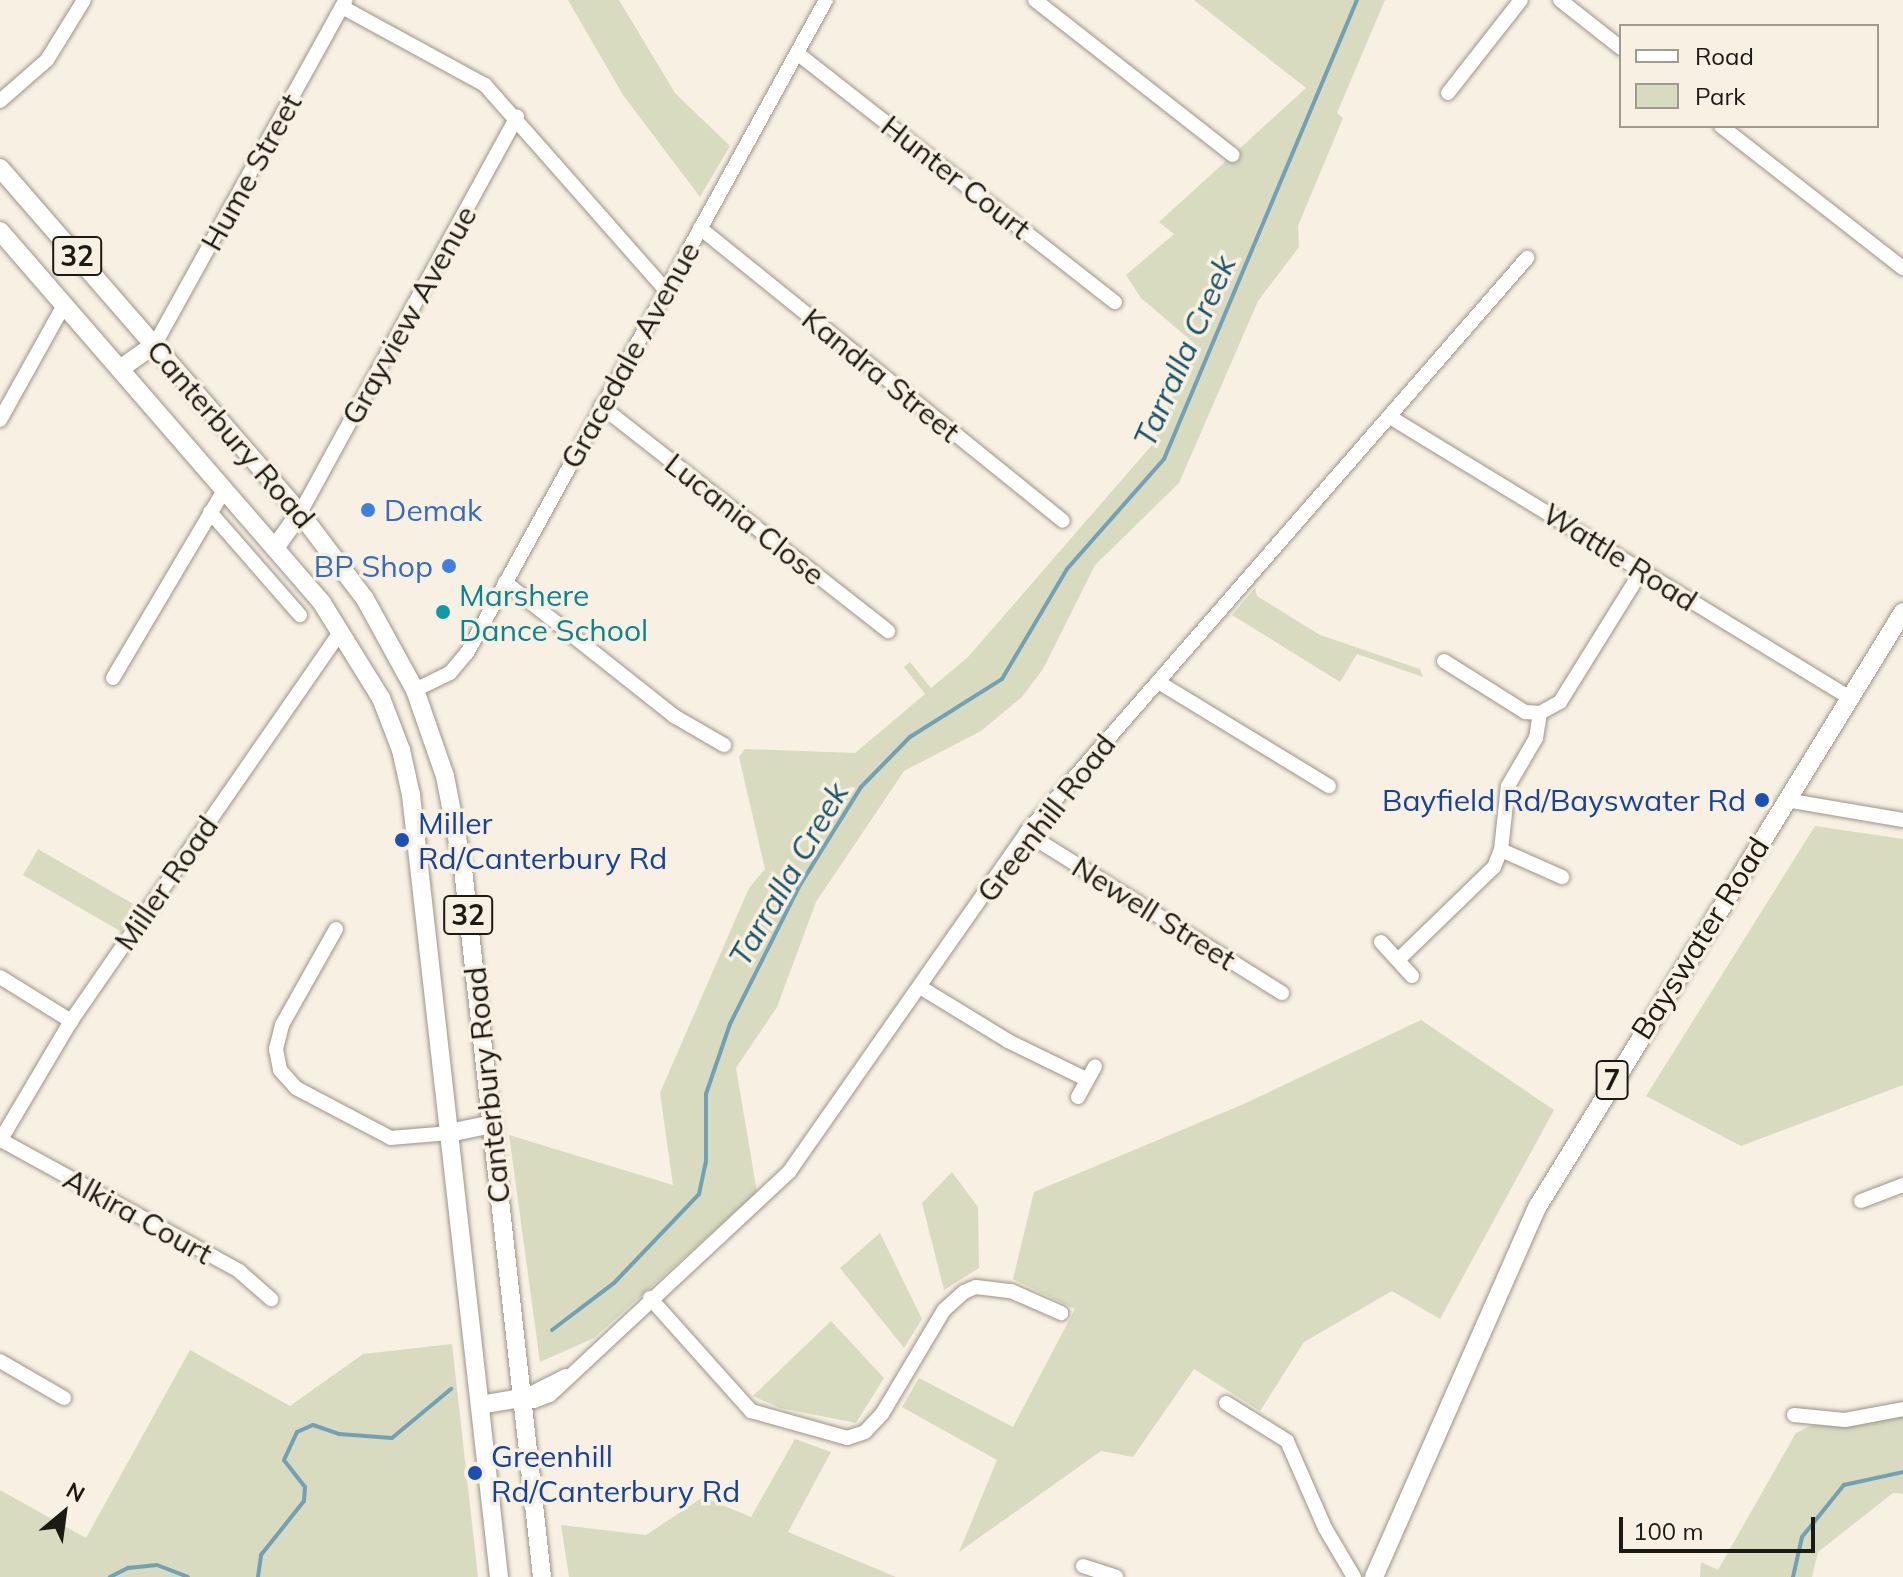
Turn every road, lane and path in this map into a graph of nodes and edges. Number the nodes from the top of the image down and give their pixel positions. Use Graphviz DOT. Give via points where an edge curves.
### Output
graph roads {
  1 [pos="84,0"];
  2 [pos="826,0"];
  3 [pos="1035,0"];
  4 [pos="1521,0"];
  5 [pos="1560,0"];
  6 [pos="344,4"];
  7 [pos="1619,46"];
  8 [pos="797,53"];
  9 [pos="1448,93"];
  10 [pos="0,101"];
  11 [pos="517,117"];
  12 [pos="1724,128"];
  13 [pos="1233,155"];
  14 [pos="0,168"];
  15 [pos="700,228"];
  16 [pos="0,231"];
  17 [pos="1527,258"];
  18 [pos="1903,268"];
  19 [pos="665,289"];
  20 [pos="1115,302"];
  21 [pos="64,305"];
  22 [pos="155,344"];
  23 [pos="120,369"];
  24 [pos="601,406"];
  25 [pos="1390,417"];
  26 [pos="0,420"];
  27 [pos="224,490"];
  28 [pos="210,512"];
  29 [pos="300,513"];
  30 [pos="1063,521"];
  31 [pos="275,548"];
  32 [pos="1641,572"];
  33 [pos="505,582"];
  34 [pos="1903,612"];
  35 [pos="300,615"];
  36 [pos="341,631"];
  37 [pos="888,631"];
  38 [pos="1444,661"];
  39 [pos="113,678"];
  40 [pos="1160,683"];
  41 [pos="415,690"];
  42 [pos="1850,698"];
  43 [pos="1540,713"];
  44 [pos="724,745"];
  45 [pos="1329,786"];
  46 [pos="1786,800"];
  47 [pos="1903,820"];
  48 [pos="1026,833"];
  49 [pos="1501,850"];
  50 [pos="1562,877"];
  51 [pos="336,929"];
  52 [pos="1381,942"];
  53 [pos="1398,960"];
  54 [pos="1412,976"];
  55 [pos="0,977"];
  56 [pos="920,987"];
  57 [pos="1282,993"];
  58 [pos="71,1021"];
  59 [pos="1095,1066"];
  60 [pos="1086,1079"];
  61 [pos="1078,1097"];
  62 [pos="492,1124"];
  63 [pos="449,1133"];
  64 [pos="0,1140"];
  65 [pos="1903,1185"];
  66 [pos="1861,1201"];
  67 [pos="650,1298"];
  68 [pos="271,1299"];
  69 [pos="1061,1313"];
  70 [pos="0,1361"];
  71 [pos="64,1398"];
  72 [pos="522,1398"];
  73 [pos="1226,1403"];
  74 [pos="480,1405"];
  75 [pos="1903,1409"];
  76 [pos="1794,1415"];
  77 [pos="1083,1566"];
  78 [pos="499,1577"];
  79 [pos="542,1577"];
  80 [pos="1116,1577"];
  81 [pos="1354,1577"];
  82 [pos="1374,1577"];
  1 -- 10 [label="street" via="47,60"];
  2 -- 8 [label="street, Gracedale Avenue"];
  3 -- 13 [label="street"];
  4 -- 9 [label="street"];
  5 -- 7 [label="street"];
  6 -- 11 [label="street" via="485,85"];
  6 -- 22 [label="street, Hume Street"];
  8 -- 15 [label="street, Gracedale Avenue"];
  8 -- 20 [label="street, Hunter Court"];
  11 -- 19 [label="street"];
  11 -- 29 [label="street, Grayview Avenue"];
  12 -- 18 [label="street"];
  14 -- 22 [label="main road, Canterbury Road / 32"];
  15 -- 19 [label="street, Gracedale Avenue"];
  15 -- 30 [label="street, Kandra Street"];
  16 -- 21 [label="main road, Canterbury Road / 32"];
  17 -- 25 [label="street, Greenhill Road"];
  19 -- 24 [label="street, Gracedale Avenue"];
  21 -- 23 [label="main road, Canterbury Road / 32"];
  21 -- 26 [label="street"];
  22 -- 23 [label="main road"];
  22 -- 29 [label="main road, Canterbury Road / 32"];
  23 -- 27 [label="main road, Canterbury Road / 32"];
  24 -- 33 [label="street, Gracedale Avenue"];
  24 -- 37 [label="street, Lucania Close"];
  25 -- 32 [label="street, Wattle Road"];
  25 -- 40 [label="street, Greenhill Road"];
  27 -- 28 [label="street"];
  27 -- 31 [label="main road, Canterbury Road / 32"];
  28 -- 35 [label="street"];
  28 -- 39 [label="street"];
  29 -- 31 [label="main road"];
  29 -- 41 [label="main road, Canterbury Road / 32" via="365,599"];
  31 -- 36 [label="main road, Canterbury Road / 32"];
  32 -- 42 [label="street, Wattle Road"];
  32 -- 43 [label="street" via="1560,702"];
  33 -- 41 [label="street, Gracedale Avenue" via="459,664"];
  33 -- 44 [label="street" via="674,716"];
  34 -- 42 [label="main road, Bayswater Road / 7"];
  36 -- 58 [label="street, Miller Road"];
  36 -- 63 [label="main road, Canterbury Road / 32" via="381,698 411,795"];
  38 -- 43 [label="street" via="1525,712"];
  40 -- 45 [label="street"];
  40 -- 48 [label="street, Greenhill Road"];
  41 -- 62 [label="main road, Canterbury Road / 32" via="445,776 463,869"];
  42 -- 46 [label="main road, Bayswater Road / 7"];
  43 -- 49 [label="street" via="1536,738 1508,786"];
  46 -- 47 [label="street"];
  46 -- 82 [label="main road, Bayswater Road / 7" via="1538,1206"];
  48 -- 56 [label="street, Greenhill Road"];
  48 -- 57 [label="street, Newell Street"];
  49 -- 50 [label="street"];
  49 -- 53 [label="street" via="1494,867"];
  51 -- 63 [label="street" via="282,1025 276,1049 280,1070 296,1088 382,1135"];
  52 -- 53 [label="street"];
  53 -- 54 [label="street"];
  55 -- 58 [label="street"];
  56 -- 60 [label="street" via="1008,1041"];
  56 -- 67 [label="street, Greenhill Road" via="789,1172"];
  58 -- 64 [label="street, Miller Road"];
  59 -- 60 [label="street"];
  60 -- 61 [label="street"];
  62 -- 63 [label="main road"];
  62 -- 72 [label="main road, Canterbury Road / 32"];
  63 -- 74 [label="main road, Canterbury Road / 32"];
  64 -- 68 [label="street, Alkira Court" via="239,1271"];
  65 -- 66 [label="street"];
  67 -- 69 [label="street" via="751,1411 847,1438 872,1426 944,1310 964,1292 976,1287 1011,1291"];
  67 -- 72 [label="street, Greenhill Road" via="542,1399"];
  70 -- 71 [label="street"];
  72 -- 74 [label="main road"];
  72 -- 79 [label="main road, Canterbury Road / 32"];
  73 -- 81 [label="street" via="1287,1441 1325,1528"];
  74 -- 78 [label="main road, Canterbury Road / 32"];
  75 -- 76 [label="street" via="1845,1420"];
  77 -- 80 [label="street"];
}
